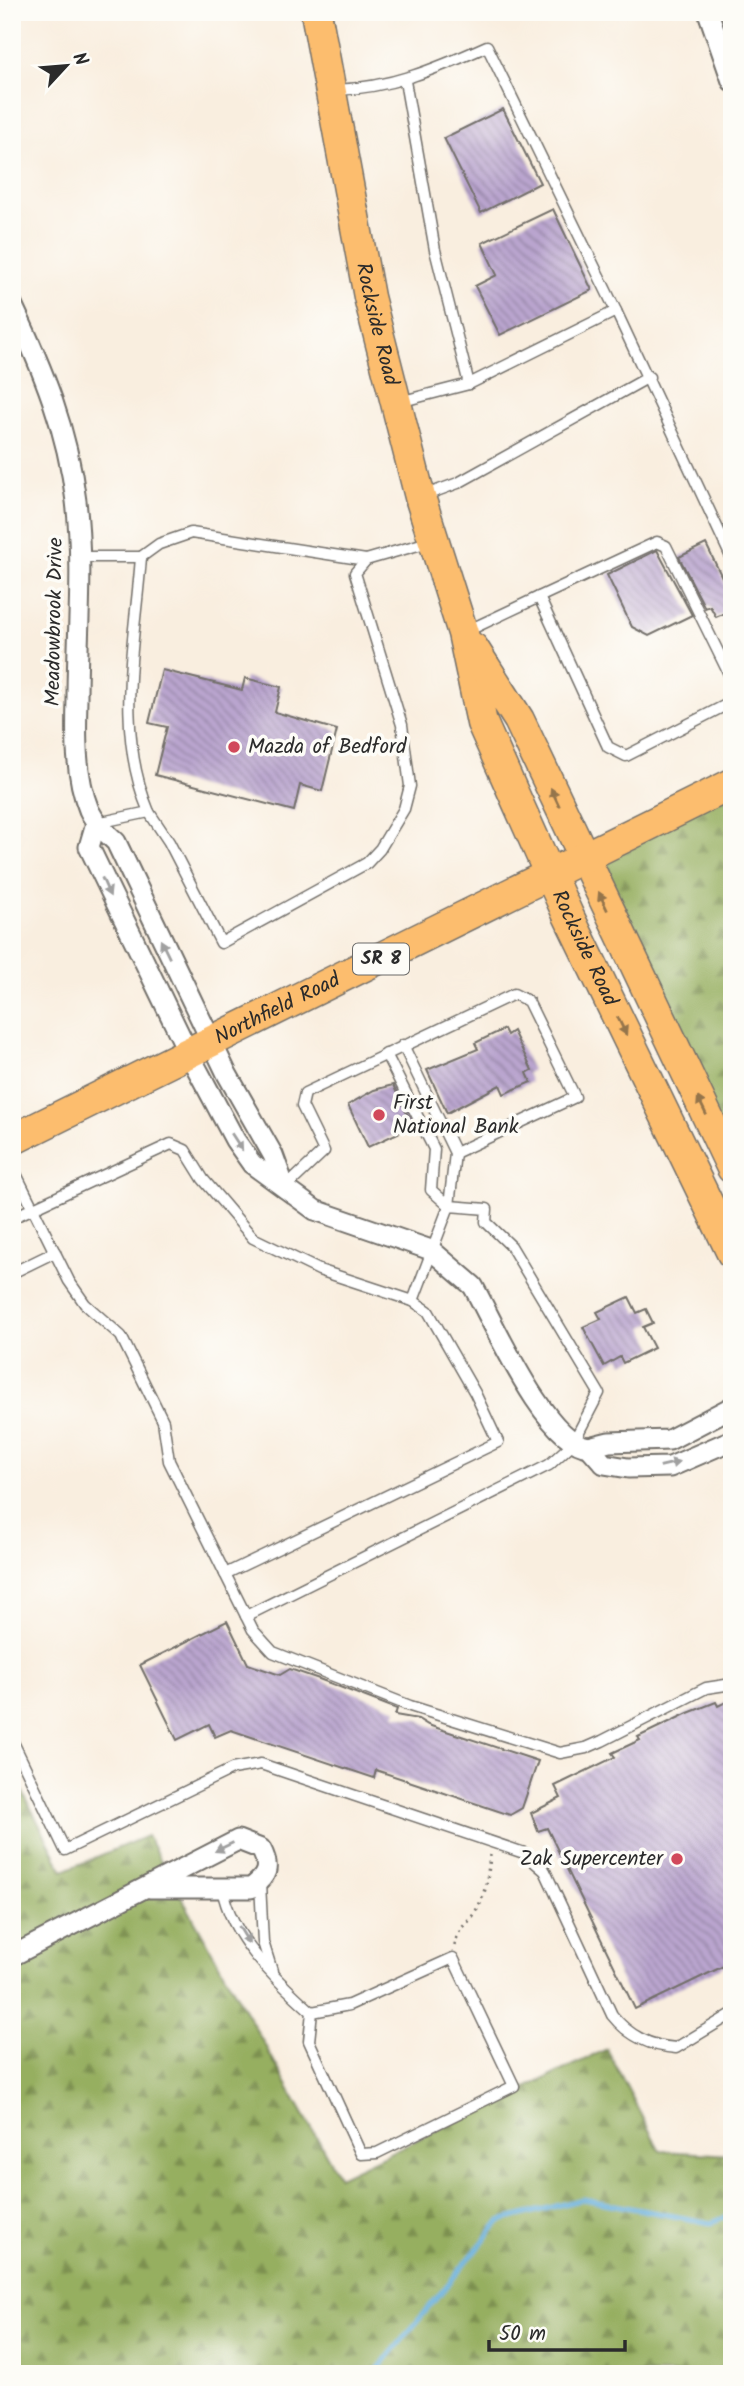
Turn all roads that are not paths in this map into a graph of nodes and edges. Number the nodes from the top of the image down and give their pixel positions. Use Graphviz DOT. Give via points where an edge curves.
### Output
graph roads {
  1 [pos="316,12"];
  2 [pos="708,12"];
  3 [pos="405,81"];
  4 [pos="732,81"];
  5 [pos="330,90"];
  6 [pos="12,304"];
  7 [pos="616,311"];
  8 [pos="649,377"];
  9 [pos="469,384"];
  10 [pos="395,403"];
  11 [pos="420,497"];
  12 [pos="433,541"];
  13 [pos="82,557"];
  14 [pos="141,557"];
  15 [pos="732,559"];
  16 [pos="366,560"];
  17 [pos="539,597"];
  18 [pos="463,633"];
  19 [pos="732,680"];
  20 [pos="732,702"];
  21 [pos="732,784"];
  22 [pos="149,812"];
  23 [pos="96,823"];
  24 [pos="584,859"];
  25 [pos="551,876"];
  26 [pos="403,1045"];
  27 [pos="200,1048"];
  28 [pos="386,1054"];
  29 [pos="12,1140"];
  30 [pos="455,1153"];
  31 [pos="12,1166"];
  32 [pos="732,1167"];
  33 [pos="285,1188"];
  34 [pos="449,1206"];
  35 [pos="33,1208"];
  36 [pos="12,1218"];
  37 [pos="431,1250"];
  38 [pos="55,1252"];
  39 [pos="732,1252"];
  40 [pos="12,1273"];
  41 [pos="413,1301"];
  42 [pos="732,1408"];
  43 [pos="732,1440"];
  44 [pos="581,1445"];
  45 [pos="225,1574"];
  46 [pos="246,1616"];
  47 [pos="732,1685"];
  48 [pos="12,1740"];
  49 [pos="260,1882"];
  50 [pos="150,1888"];
  51 [pos="222,1888"];
  52 [pos="12,1956"];
  53 [pos="274,1978"];
  54 [pos="312,2012"];
  55 [pos="732,2014"];
  1 -- 5 [label="main road, Rockside Road"];
  2 -- 4 [label="street"];
  3 -- 5 [label="lane"];
  3 -- 7 [label="lane" via="487,46"];
  3 -- 9 [label="lane" via="435,250"];
  5 -- 10 [label="main road, Rockside Road" via="369,297"];
  6 -- 13 [label="street, Meadowbrook Drive" via="59,413"];
  7 -- 8 [label="lane"];
  7 -- 9 [label="lane"];
  8 -- 11 [label="lane" via="458,483"];
  8 -- 15 [label="lane"];
  9 -- 10 [label="lane"];
  10 -- 11 [label="main road, Rockside Road"];
  11 -- 12 [label="main road, Rockside Road"];
  12 -- 16 [label="lane"];
  12 -- 18 [label="main road, Rockside Road"];
  13 -- 14 [label="lane"];
  13 -- 23 [label="street, Meadowbrook Drive" via="76,731 83,791"];
  14 -- 16 [label="lane" via="159,544 191,533"];
  14 -- 22 [label="lane" via="128,705 137,771"];
  16 -- 22 [label="lane" via="355,573 356,581 402,725 410,786 404,810 380,849 355,871 221,943"];
  17 -- 18 [label="lane"];
  17 -- 19 [label="lane" via="657,542 666,546"];
  17 -- 20 [label="lane" via="608,747 626,756"];
  24 -- 18 [label="main road, Rockside Road, one-way" via="519,720"];
  18 -- 25 [label="main road, Rockside Road" via="482,723"];
  21 -- 24 [label="main road, Northfield Road / SR 8"];
  22 -- 23 [label="lane"];
  27 -- 23 [label="street, Meadowbrook Drive, one-way" via="116,842"];
  23 -- 27 [label="street, Meadowbrook Drive, one-way" via="89,846"];
  24 -- 25 [label="main road, Northfield Road / SR 8"];
  32 -- 24 [label="main road, Rockside Road, one-way"];
  25 -- 27 [label="main road, Northfield Road / SR 8"];
  25 -- 39 [label="main road, Rockside Road, one-way"];
  26 -- 28 [label="lane"];
  26 -- 30 [label="lane"];
  26 -- 30 [label="lane" via="514,994 528,1001 575,1097"];
  27 -- 29 [label="main road, Northfield Road / SR 8"];
  27 -- 33 [label="street, Meadowbrook Drive" via="273,1155"];
  28 -- 33 [label="lane" via="305,1093 302,1106 324,1151"];
  28 -- 34 [label="lane" via="434,1149 431,1190"];
  30 -- 34 [label="lane"];
  31 -- 35 [label="lane"];
  33 -- 37 [label="street" via="316,1209"];
  34 -- 37 [label="lane"];
  34 -- 44 [label="lane" via="487,1209 486,1222 511,1246 599,1393"];
  35 -- 36 [label="lane"];
  35 -- 38 [label="lane"];
  35 -- 41 [label="lane" via="171,1144 185,1150 216,1197 253,1238 319,1270"];
  37 -- 41 [label="lane"];
  37 -- 44 [label="street" via="473,1286 548,1419"];
  38 -- 40 [label="lane"];
  38 -- 45 [label="lane" via="85,1304 121,1336 163,1421 169,1461"];
  41 -- 45 [label="lane" via="428,1311 450,1347 498,1443"];
  42 -- 44 [label="street" via="669,1440"];
  44 -- 43 [label="street, one-way" via="604,1464 670,1467"];
  44 -- 46 [label="lane"];
  45 -- 46 [label="lane"];
  46 -- 47 [label="lane" via="259,1640 272,1652 411,1706 550,1752 586,1748 706,1688"];
  48 -- 55 [label="lane" via="65,1850 232,1769 261,1764 524,1853 545,1871 612,2015 624,2030 647,2043 676,2048"];
  49 -- 50 [label="street, one-way" via="268,1870 261,1849 238,1840"];
  49 -- 51 [label="street" via="251,1888"];
  49 -- 53 [label="lane" via="263,1941"];
  50 -- 51 [label="street"];
  50 -- 52 [label="street"];
  51 -- 53 [label="lane, one-way" via="225,1904"];
  53 -- 54 [label="lane"];
  54 -- 54 [label="lane" via="349,2006 453,1958 513,2086 377,2153 361,2154 309,2041"];
}
